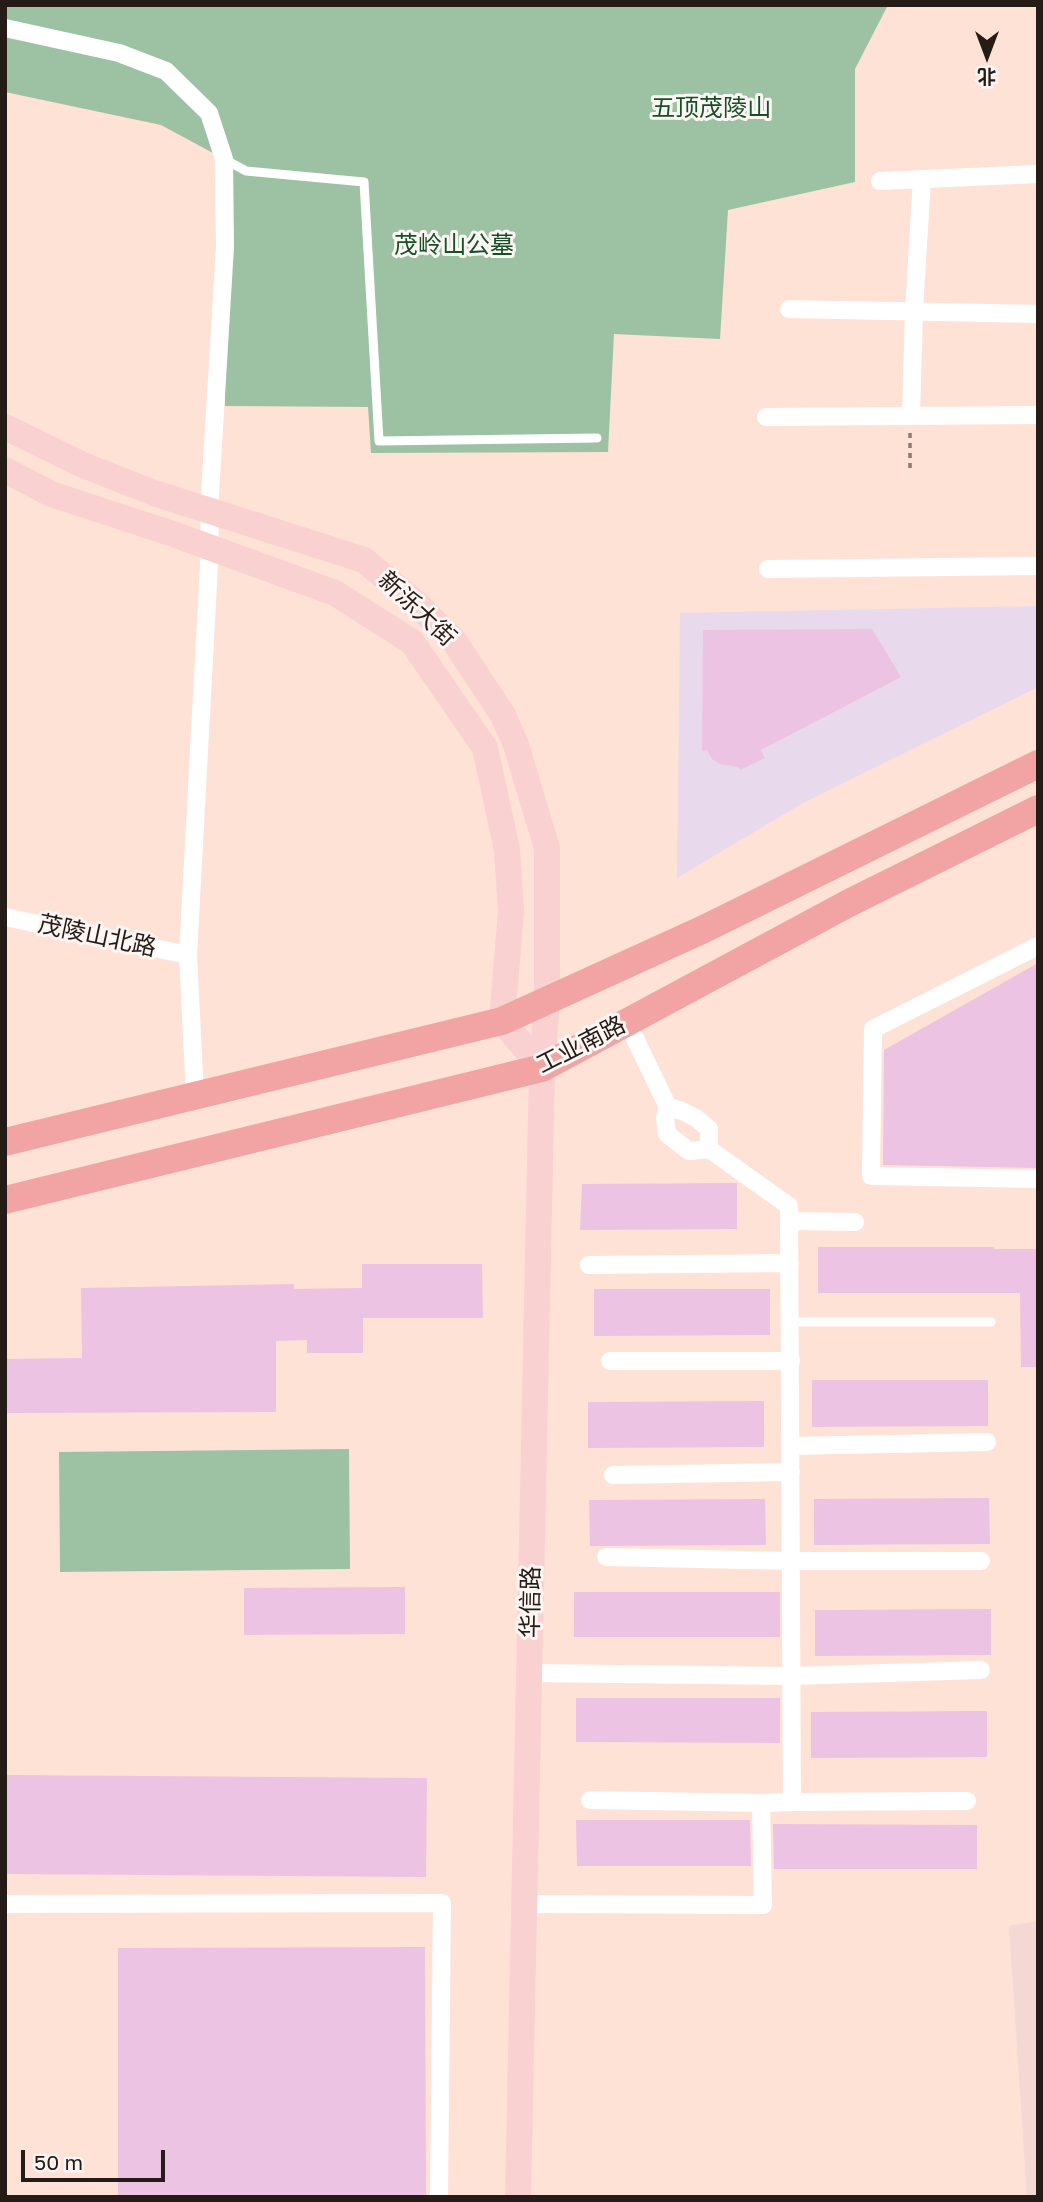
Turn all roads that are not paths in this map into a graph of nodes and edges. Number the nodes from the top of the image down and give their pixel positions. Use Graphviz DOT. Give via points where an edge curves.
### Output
graph roads {
  1 [pos="5,28"];
  2 [pos="224,159"];
  3 [pos="1038,174"];
  4 [pos="922,179"];
  5 [pos="880,181"];
  6 [pos="789,309"];
  7 [pos="914,311"];
  8 [pos="1038,314"];
  9 [pos="1038,415"];
  10 [pos="911,416"];
  11 [pos="766,417"];
  12 [pos="5,427"];
  13 [pos="597,438"];
  14 [pos="5,470"];
  15 [pos="209,511"];
  16 [pos="210,547"];
  17 [pos="1038,566"];
  18 [pos="768,569"];
  19 [pos="1038,764"];
  20 [pos="1038,809"];
  21 [pos="5,917"];
  22 [pos="1038,946"];
  23 [pos="188,955"];
  24 [pos="547,1000"];
  25 [pos="502,1021"];
  26 [pos="627,1022"];
  27 [pos="542,1068"];
  28 [pos="195,1096"];
  29 [pos="668,1107"];
  30 [pos="5,1142"];
  31 [pos="709,1149"];
  32 [pos="1038,1179"];
  33 [pos="5,1200"];
  34 [pos="789,1221"];
  35 [pos="855,1222"];
  36 [pos="790,1263"];
  37 [pos="589,1265"];
  38 [pos="790,1322"];
  39 [pos="991,1322"];
  40 [pos="610,1361"];
  41 [pos="791,1361"];
  42 [pos="987,1442"];
  43 [pos="791,1446"];
  44 [pos="791,1472"];
  45 [pos="613,1475"];
  46 [pos="606,1557"];
  47 [pos="792,1561"];
  48 [pos="981,1561"];
  49 [pos="981,1670"];
  50 [pos="529,1672"];
  51 [pos="792,1676"];
  52 [pos="590,1800"];
  53 [pos="967,1801"];
  54 [pos="792,1802"];
  55 [pos="761,1803"];
  56 [pos="5,1904"];
  57 [pos="524,1904"];
  58 [pos="439,2197"];
  59 [pos="518,2197"];
  1 -- 2 [label="street" via="119,53 166,71 209,113"];
  2 -- 13 [label="lane" via="246,171 364,181 379,441"];
  2 -- 15 [label="street" via="225,247"];
  3 -- 4 [label="street"];
  4 -- 5 [label="street"];
  4 -- 7 [label="street"];
  6 -- 7 [label="street"];
  7 -- 8 [label="street"];
  7 -- 10 [label="street"];
  9 -- 10 [label="street"];
  10 -- 11 [label="street"];
  12 -- 15 [label="main road, 新泺大街" via="83,465"];
  14 -- 16 [label="main road, 新泺大街" via="51,494"];
  15 -- 16 [label="street"];
  15 -- 24 [label="main road, 新泺大街" via="363,560 454,641 503,715 547,848"];
  16 -- 23 [label="street"];
  16 -- 25 [label="main road, 新泺大街" via="335,593 412,642 485,748 507,850 511,911"];
  17 -- 18 [label="street"];
  19 -- 24 [label="main road" via="705,929"];
  20 -- 26 [label="main road, 工业南路" via="849,903"];
  21 -- 23 [label="street, 茂陵山北路"];
  22 -- 32 [label="street" via="873,1029 871,1176"];
  23 -- 28 [label="street"];
  24 -- 25 [label="main road"];
  24 -- 27 [label="main road, 新泺大街"];
  25 -- 27 [label="main road"];
  25 -- 28 [label="main road"];
  26 -- 27 [label="main road, 工业南路"];
  26 -- 29 [label="street"];
  27 -- 33 [label="main road, 工业南路"];
  27 -- 50 [label="main road, 华信路"];
  28 -- 30 [label="main road"];
  29 -- 31 [label="street" via="709,1129"];
  29 -- 31 [label="street" via="667,1134 689,1151"];
  31 -- 34 [label="street" via="789,1206"];
  34 -- 35 [label="street"];
  34 -- 36 [label="street"];
  36 -- 37 [label="street"];
  36 -- 38 [label="street"];
  38 -- 39 [label="lane"];
  38 -- 41 [label="street"];
  40 -- 41 [label="street"];
  41 -- 43 [label="street"];
  42 -- 43 [label="street"];
  43 -- 44 [label="street"];
  44 -- 45 [label="street"];
  44 -- 47 [label="street"];
  46 -- 47 [label="street"];
  47 -- 48 [label="street"];
  47 -- 51 [label="street"];
  49 -- 51 [label="street"];
  50 -- 51 [label="street"];
  50 -- 57 [label="main road, 华信路"];
  51 -- 54 [label="street"];
  52 -- 55 [label="street"];
  53 -- 54 [label="street"];
  54 -- 55 [label="street"];
  55 -- 57 [label="street" via="763,1905"];
  56 -- 58 [label="street" via="442,1903"];
  57 -- 59 [label="main road, 华信路"];
}
